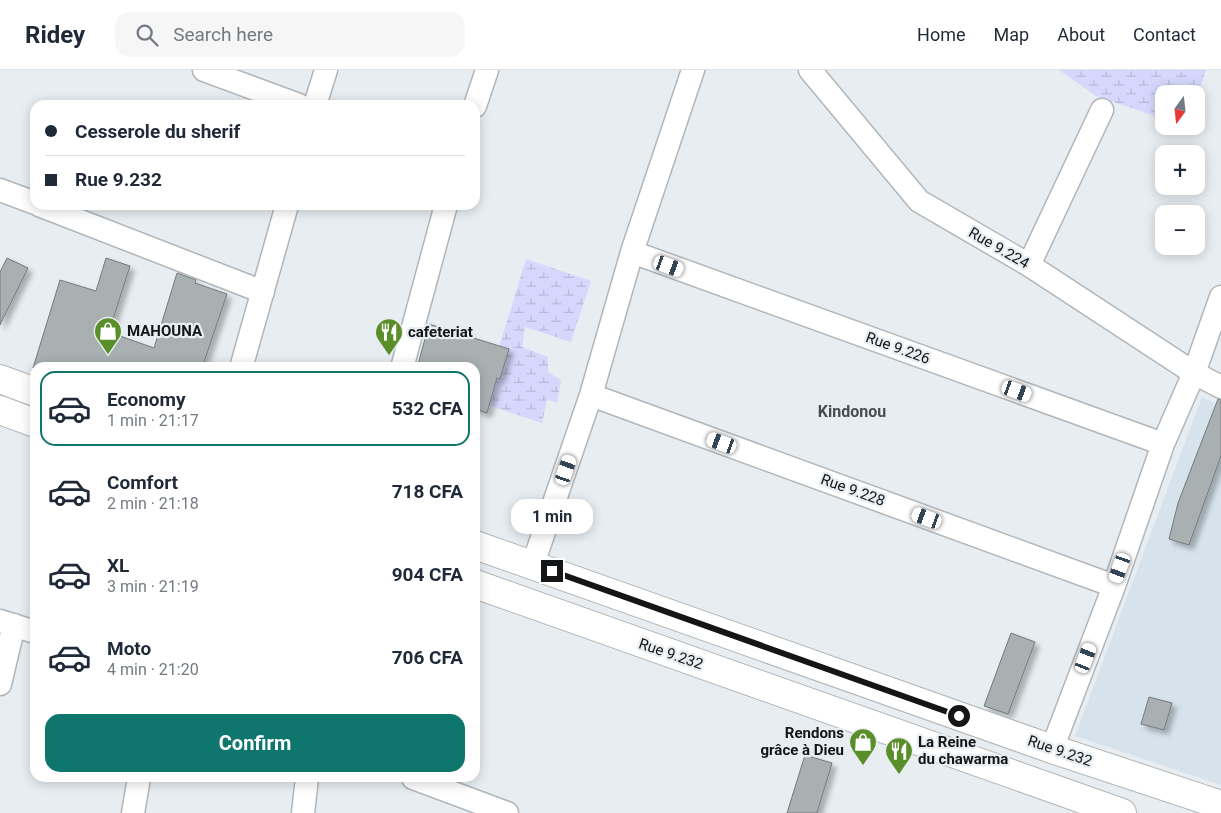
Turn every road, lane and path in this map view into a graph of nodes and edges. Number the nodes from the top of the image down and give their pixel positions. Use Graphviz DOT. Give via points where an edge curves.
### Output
graph roads {
  1 [pos="204,70"];
  2 [pos="326,70"];
  3 [pos="486,70"];
  4 [pos="693,70"];
  5 [pos="810,70"];
  6 [pos="285,100"];
  7 [pos="317,100"];
  8 [pos="477,100"];
  9 [pos="1102,110"];
  10 [pos="0,190"];
  11 [pos="30,201"];
  12 [pos="52,210"];
  13 [pos="286,210"];
  14 [pos="445,210"];
  15 [pos="632,252"];
  16 [pos="1029,265"];
  17 [pos="263,292"];
  18 [pos="1221,297"];
  19 [pos="243,362"];
  20 [pos="404,362"];
  21 [pos="1194,373"];
  22 [pos="0,379"];
  23 [pos="1221,387"];
  24 [pos="30,390"];
  25 [pos="591,395"];
  26 [pos="0,410"];
  27 [pos="30,421"];
  28 [pos="1163,444"];
  29 [pos="480,547"];
  30 [pos="533,564"];
  31 [pos="480,586"];
  32 [pos="1114,586"];
  33 [pos="7,623"];
  34 [pos="30,630"];
  35 [pos="0,684"];
  36 [pos="1052,749"];
  37 [pos="138,782"];
  38 [pos="307,782"];
  39 [pos="424,782"];
  40 [pos="1221,805"];
  41 [pos="133,813"];
  42 [pos="303,813"];
  43 [pos="507,813"];
  44 [pos="1122,813"];
  1 -- 6 [label="street"];
  2 -- 7 [label="street"];
  3 -- 8 [label="street"];
  4 -- 15 [label="street"];
  5 -- 16 [label="street, Rue 9.224" via="919,201"];
  9 -- 16 [label="street"];
  10 -- 11 [label="street"];
  12 -- 17 [label="street"];
  13 -- 17 [label="street"];
  14 -- 20 [label="street"];
  15 -- 25 [label="street"];
  15 -- 28 [label="street, Rue 9.226"];
  16 -- 21 [label="street, Rue 9.224"];
  17 -- 19 [label="street"];
  18 -- 21 [label="street"];
  21 -- 23 [label="street, Rue 9.224"];
  21 -- 28 [label="street"];
  22 -- 24 [label="street"];
  25 -- 30 [label="street"];
  25 -- 32 [label="street, Rue 9.228"];
  26 -- 27 [label="street"];
  28 -- 32 [label="street"];
  29 -- 30 [label="street, Rue 9.232"];
  30 -- 36 [label="street, Rue 9.232"];
  31 -- 44 [label="street, Rue 9.232"];
  32 -- 36 [label="street"];
  33 -- 34 [label="street"];
  33 -- 35 [label="street"];
  36 -- 40 [label="street, Rue 9.232"];
  37 -- 41 [label="street"];
  38 -- 42 [label="street"];
  39 -- 43 [label="street"];
}
